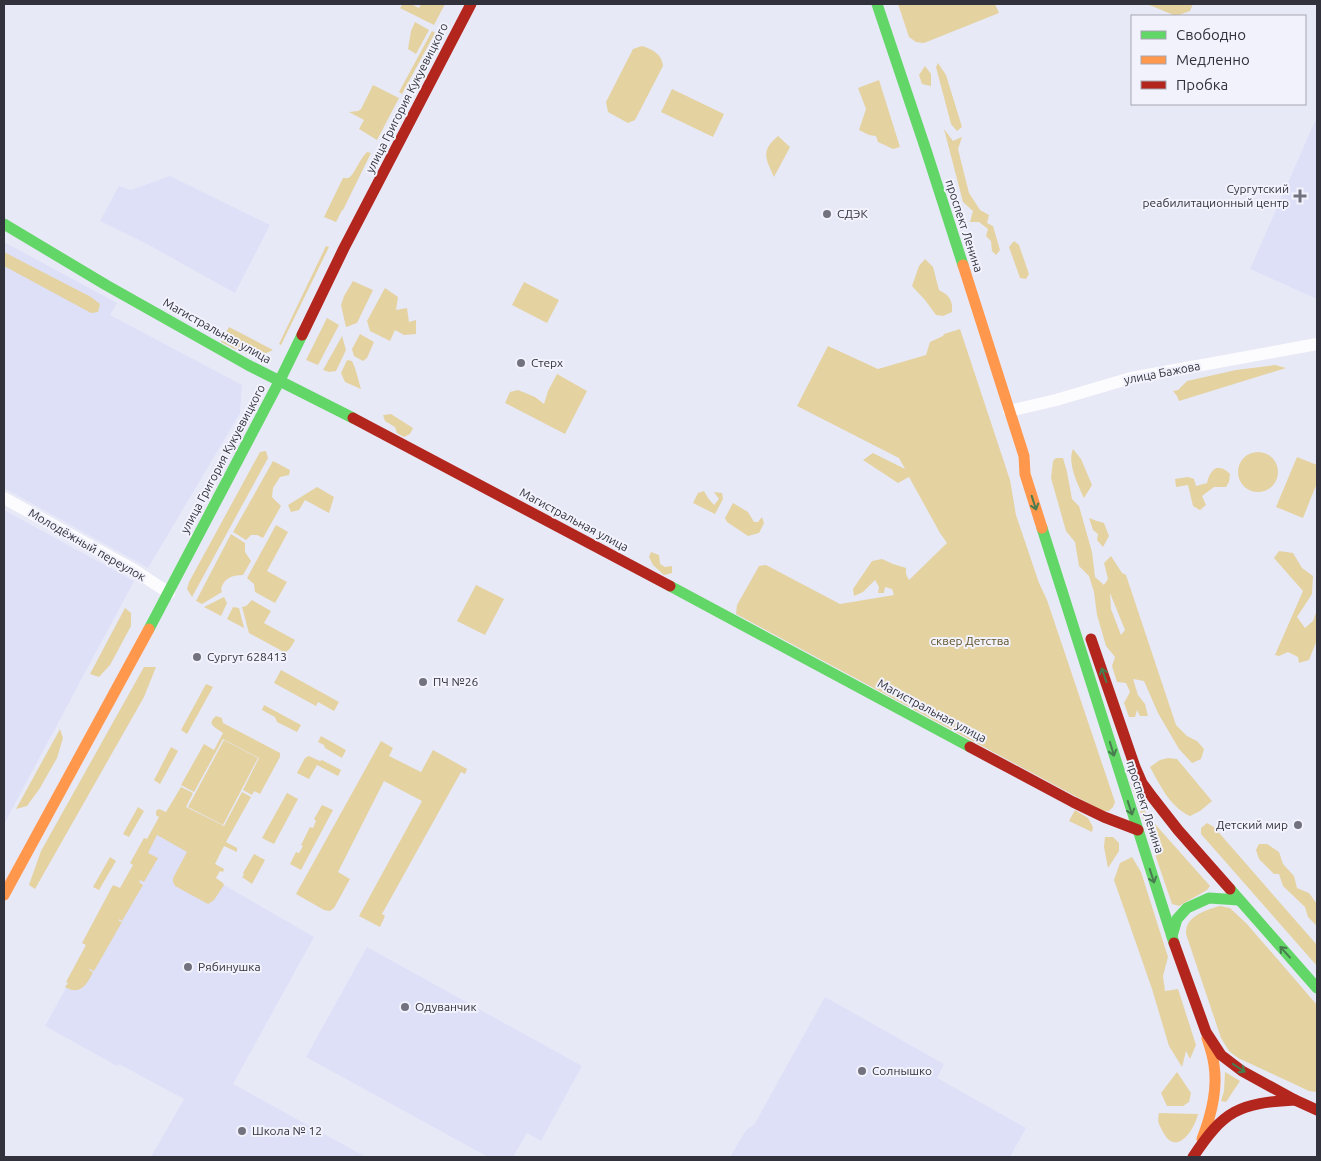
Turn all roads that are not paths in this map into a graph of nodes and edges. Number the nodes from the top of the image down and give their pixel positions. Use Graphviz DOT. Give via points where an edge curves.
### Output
graph roads {
  1 [pos="472,4"];
  2 [pos="877,4"];
  3 [pos="4,224"];
  4 [pos="1317,344"];
  5 [pos="280,380"];
  6 [pos="1009,411"];
  7 [pos="1024,456"];
  8 [pos="4,498"];
  9 [pos="1050,518"];
  10 [pos="169,593"];
  11 [pos="1088,629"];
  12 [pos="1138,830"];
  13 [pos="4,895"];
  14 [pos="1239,900"];
  15 [pos="1172,936"];
  16 [pos="1317,988"];
  17 [pos="1206,1032"];
  18 [pos="1295,1100"];
  19 [pos="1317,1102"];
  20 [pos="1317,1110"];
  21 [pos="1200,1147"];
  22 [pos="1193,1157"];
  1 -- 5 [label="main road, улица Григория Кукуевицкого" via="344,248"];
  2 -- 6 [label="main road, проспект Ленина"];
  3 -- 5 [label="main road, Магистральная улица" via="106,285"];
  4 -- 6 [label="street, улица Бажова" via="1131,378"];
  5 -- 10 [label="main road, улица Григория Кукуевицкого"];
  5 -- 12 [label="main road, Магистральная улица" via="1073,802"];
  6 -- 7 [label="main road, проспект Ленина"];
  7 -- 9 [label="main road, проспект Ленина" via="1035,471"];
  7 -- 12 [label="main road, проспект Ленина, one-way" via="1025,474"];
  8 -- 10 [label="street, Молодёжный переулок"];
  10 -- 13 [label="main road, улица Григория Кукуевицкого"];
  14 -- 11 [label="main road, проспект Ленина, one-way" via="1178,830 1142,782"];
  12 -- 15 [label="main road, проспект Ленина, one-way"];
  14 -- 15 [label="main road" via="1209,898 1188,908 1177,919"];
  16 -- 14 [label="main road, проспект Ленина, one-way"];
  15 -- 17 [label="main road, проспект Ленина"];
  17 -- 18 [label="main road, проспект Ленина, one-way" via="1221,1055 1242,1071"];
  17 -- 21 [label="main road" via="1215,1068 1215,1089"];
  18 -- 19 [label="main road"];
  18 -- 20 [label="main road, проспект Ленина"];
  18 -- 21 [label="main road" via="1241,1108 1226,1117"];
  21 -- 22 [label="main road"];
}
